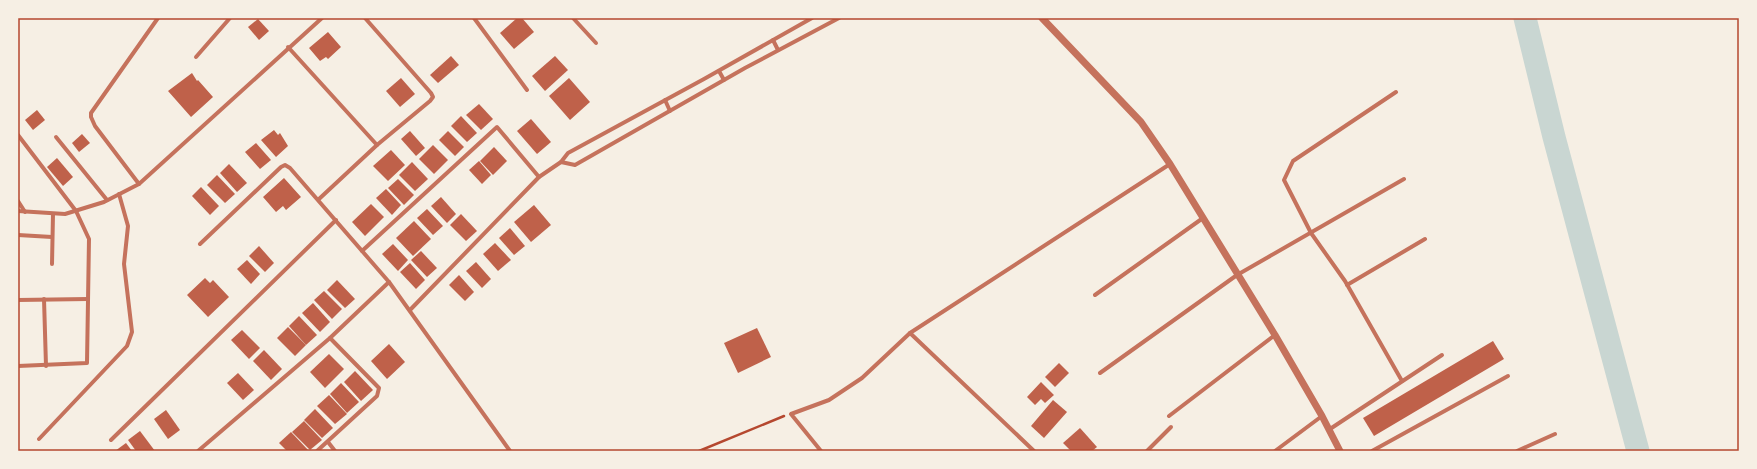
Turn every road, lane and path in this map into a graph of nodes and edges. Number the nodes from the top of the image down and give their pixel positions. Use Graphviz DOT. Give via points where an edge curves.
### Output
graph roads {
  1 [pos="158,18"];
  2 [pos="230,18"];
  3 [pos="322,18"];
  4 [pos="365,18"];
  5 [pos="474,18"];
  6 [pos="573,18"];
  7 [pos="812,18"];
  8 [pos="839,18"];
  9 [pos="1042,18"];
  10 [pos="773,40"];
  11 [pos="596,42"];
  12 [pos="288,47"];
  13 [pos="778,50"];
  14 [pos="196,57"];
  15 [pos="719,71"];
  16 [pos="724,80"];
  17 [pos="527,90"];
  18 [pos="1396,92"];
  19 [pos="665,100"];
  20 [pos="670,111"];
  21 [pos="18,135"];
  22 [pos="56,137"];
  23 [pos="376,145"];
  24 [pos="561,162"];
  25 [pos="1170,164"];
  26 [pos="538,177"];
  27 [pos="1404,179"];
  28 [pos="139,184"];
  29 [pos="119,194"];
  30 [pos="319,199"];
  31 [pos="107,200"];
  32 [pos="18,201"];
  33 [pos="18,211"];
  34 [pos="76,211"];
  35 [pos="25,212"];
  36 [pos="53,214"];
  37 [pos="1203,218"];
  38 [pos="336,220"];
  39 [pos="1311,233"];
  40 [pos="18,235"];
  41 [pos="52,237"];
  42 [pos="1425,239"];
  43 [pos="200,244"];
  44 [pos="362,251"];
  45 [pos="52,264"];
  46 [pos="1237,275"];
  47 [pos="390,282"];
  48 [pos="1347,285"];
  49 [pos="1095,295"];
  50 [pos="44,299"];
  51 [pos="88,299"];
  52 [pos="18,300"];
  53 [pos="410,310"];
  54 [pos="910,333"];
  55 [pos="1275,335"];
  56 [pos="330,338"];
  57 [pos="1442,355"];
  58 [pos="18,366"];
  59 [pos="46,366"];
  60 [pos="1100,373"];
  61 [pos="1508,376"];
  62 [pos="1402,381"];
  63 [pos="791,414"];
  64 [pos="1169,416"];
  65 [pos="1322,416"];
  66 [pos="1171,427"];
  67 [pos="1330,429"];
  68 [pos="1555,434"];
  69 [pos="39,439"];
  70 [pos="111,440"];
  71 [pos="328,442"];
  72 [pos="198,451"];
  73 [pos="317,451"];
  74 [pos="335,451"];
  75 [pos="510,451"];
  76 [pos="699,451"];
  77 [pos="821,451"];
  78 [pos="1034,451"];
  79 [pos="1146,451"];
  80 [pos="1275,451"];
  81 [pos="1340,451"];
  82 [pos="1372,451"];
  83 [pos="1517,451"];
  1 -- 28 [label="street" via="91,112 95,126"];
  2 -- 14 [label="street"];
  3 -- 12 [label="street"];
  4 -- 23 [label="street" via="433,97"];
  5 -- 17 [label="street"];
  6 -- 11 [label="street"];
  7 -- 10 [label="street"];
  8 -- 13 [label="street"];
  9 -- 25 [label="street" via="1141,122"];
  10 -- 13 [label="street"];
  10 -- 15 [label="street"];
  12 -- 23 [label="street"];
  12 -- 28 [label="street"];
  13 -- 16 [label="street"];
  15 -- 16 [label="street"];
  15 -- 19 [label="street"];
  16 -- 20 [label="street"];
  18 -- 39 [label="street" via="1293,160 1284,180"];
  19 -- 20 [label="street"];
  19 -- 24 [label="street" via="568,153"];
  20 -- 24 [label="street" via="575,165"];
  21 -- 34 [label="street"];
  22 -- 31 [label="street"];
  23 -- 30 [label="street"];
  24 -- 26 [label="street"];
  25 -- 37 [label="street"];
  25 -- 54 [label="street"];
  26 -- 44 [label="street" via="497,127"];
  26 -- 53 [label="street"];
  27 -- 39 [label="street"];
  28 -- 29 [label="street"];
  29 -- 31 [label="street"];
  29 -- 69 [label="street" via="128,226 124,264 132,332 130,339 127,346"];
  30 -- 38 [label="street"];
  30 -- 43 [label="street" via="285,165"];
  31 -- 34 [label="street"];
  32 -- 35 [label="street"];
  33 -- 35 [label="street"];
  34 -- 36 [label="street"];
  34 -- 51 [label="street" via="89,239"];
  35 -- 36 [label="street"];
  36 -- 41 [label="street"];
  37 -- 46 [label="street"];
  37 -- 49 [label="street"];
  38 -- 44 [label="street"];
  38 -- 70 [label="street"];
  39 -- 46 [label="street"];
  39 -- 48 [label="street"];
  40 -- 41 [label="street"];
  41 -- 45 [label="street"];
  42 -- 48 [label="street"];
  44 -- 47 [label="street"];
  46 -- 55 [label="street"];
  46 -- 60 [label="street"];
  47 -- 53 [label="street"];
  47 -- 56 [label="street"];
  48 -- 62 [label="street"];
  50 -- 51 [label="street"];
  50 -- 52 [label="street"];
  50 -- 59 [label="street"];
  51 -- 59 [label="street" via="87,363"];
  53 -- 75 [label="street"];
  54 -- 63 [label="street" via="862,378 829,400"];
  54 -- 78 [label="street"];
  55 -- 64 [label="street"];
  55 -- 65 [label="street"];
  56 -- 71 [label="street" via="379,388 376,396"];
  56 -- 72 [label="street"];
  57 -- 62 [label="street"];
  58 -- 59 [label="street"];
  61 -- 82 [label="street"];
  62 -- 67 [label="street"];
  63 -- 76 [label="path"];
  63 -- 77 [label="street"];
  65 -- 67 [label="street"];
  65 -- 80 [label="street"];
  66 -- 79 [label="street"];
  67 -- 81 [label="street"];
  68 -- 83 [label="street"];
  71 -- 73 [label="street"];
  71 -- 74 [label="street"];
}
